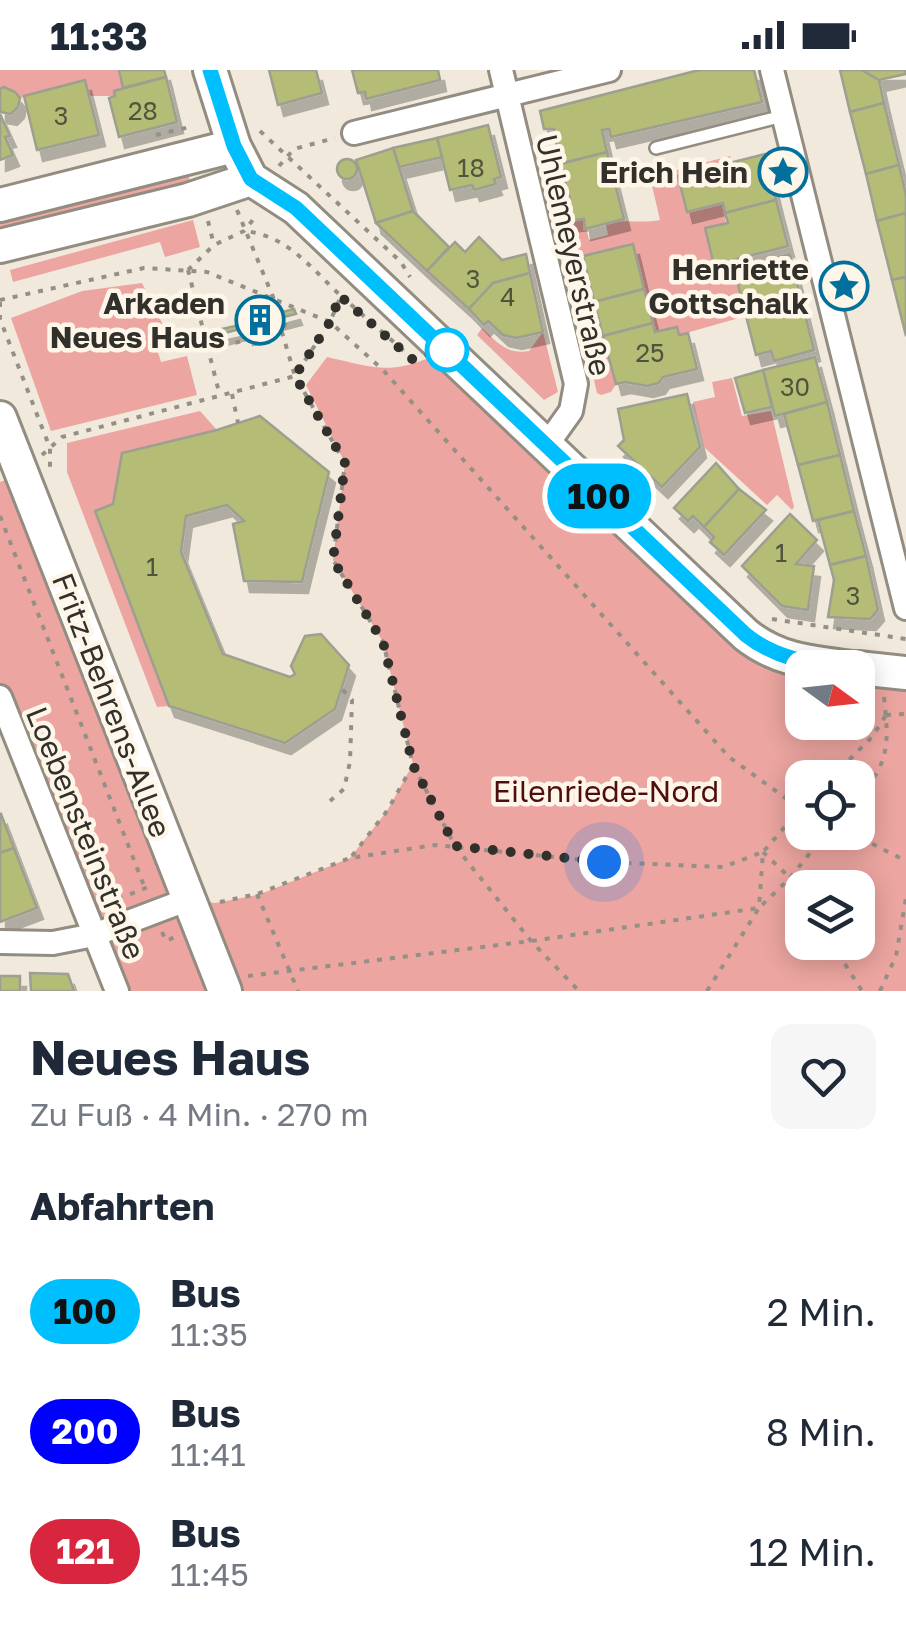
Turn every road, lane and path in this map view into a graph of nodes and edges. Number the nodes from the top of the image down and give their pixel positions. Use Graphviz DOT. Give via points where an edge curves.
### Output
graph roads {
  1 [pos="210,70"];
  2 [pos="501,70"];
  3 [pos="609,70"];
  4 [pos="772,70"];
  5 [pos="506,94"];
  6 [pos="783,116"];
  7 [pos="354,133"];
  8 [pos="246,138"];
  9 [pos="656,148"];
  10 [pos="300,168"];
  11 [pos="292,176"];
  12 [pos="251,179"];
  13 [pos="0,205"];
  14 [pos="238,213"];
  15 [pos="207,216"];
  16 [pos="256,216"];
  17 [pos="244,231"];
  18 [pos="214,245"];
  19 [pos="0,246"];
  20 [pos="188,270"];
  21 [pos="340,296"];
  22 [pos="273,297"];
  23 [pos="0,299"];
  24 [pos="289,316"];
  25 [pos="268,322"];
  26 [pos="330,322"];
  27 [pos="254,325"];
  28 [pos="242,328"];
  29 [pos="231,331"];
  30 [pos="282,331"];
  31 [pos="220,334"];
  32 [pos="271,334"];
  33 [pos="258,337"];
  34 [pos="245,340"];
  35 [pos="234,343"];
  36 [pos="222,346"];
  37 [pos="208,349"];
  38 [pos="412,359"];
  39 [pos="295,376"];
  40 [pos="232,393"];
  41 [pos="220,396"];
  42 [pos="0,418"];
  43 [pos="238,423"];
  44 [pos="546,446"];
  45 [pos="22,474"];
  46 [pos="0,516"];
  47 [pos="906,608"];
  48 [pos="785,657"];
  49 [pos="875,670"];
  50 [pos="906,674"];
  51 [pos="341,688"];
  52 [pos="0,697"];
  53 [pos="906,714"];
  54 [pos="886,715"];
  55 [pos="849,760"];
  56 [pos="413,765"];
  57 [pos="875,778"];
  58 [pos="785,797"];
  59 [pos="330,800"];
  60 [pos="785,828"];
  61 [pos="875,845"];
  62 [pos="455,846"];
  63 [pos="813,850"];
  64 [pos="763,852"];
  65 [pos="350,858"];
  66 [pos="906,861"];
  67 [pos="796,870"];
  68 [pos="785,873"];
  69 [pos="785,883"];
  70 [pos="257,894"];
  71 [pos="906,898"];
  72 [pos="202,901"];
  73 [pos="759,908"];
  74 [pos="154,913"];
  75 [pos="94,935"];
  76 [pos="178,936"];
  77 [pos="531,941"];
  78 [pos="0,942"];
  79 [pos="842,960"];
  80 [pos="289,972"];
  81 [pos="234,984"];
  82 [pos="117,991"];
  83 [pos="298,991"];
  84 [pos="579,991"];
  85 [pos="707,991"];
  86 [pos="862,991"];
  87 [pos="880,991"];
  1 -- 8 [label="street"];
  2 -- 5 [label="street, Uhlemeyerstraße"];
  3 -- 5 [label="street"];
  4 -- 6 [label="street"];
  5 -- 7 [label="street"];
  5 -- 44 [label="street, Uhlemeyerstraße" via="576,384 571,411"];
  6 -- 9 [label="lane"];
  6 -- 47 [label="street"];
  7 -- 8 [label="path" via="287,156"];
  8 -- 12 [label="street"];
  8 -- 13 [label="street"];
  10 -- 11 [label="path"];
  12 -- 19 [label="street"];
  12 -- 44 [label="street" via="296,208"];
  14 -- 17 [label="path"];
  15 -- 18 [label="path"];
  16 -- 17 [label="path"];
  17 -- 18 [label="path"];
  17 -- 21 [label="path" via="285,242"];
  17 -- 22 [label="path"];
  18 -- 20 [label="path"];
  20 -- 22 [label="path"];
  20 -- 23 [label="path" via="144,268"];
  20 -- 37 [label="path"];
  21 -- 26 [label="path"];
  21 -- 38 [label="path"];
  22 -- 26 [label="path"];
  22 -- 30 [label="path"];
  24 -- 30 [label="path"];
  25 -- 32 [label="path"];
  26 -- 39 [label="path"];
  26 -- 58 [label="path" via="383,370 729,757"];
  27 -- 33 [label="path"];
  28 -- 34 [label="path"];
  29 -- 35 [label="path"];
  30 -- 32 [label="path"];
  30 -- 39 [label="path"];
  31 -- 36 [label="path"];
  32 -- 33 [label="path"];
  33 -- 34 [label="path"];
  34 -- 35 [label="path"];
  35 -- 36 [label="path"];
  36 -- 37 [label="path"];
  37 -- 41 [label="path"];
  39 -- 40 [label="path"];
  39 -- 56 [label="path" via="345,463 333,560 383,642"];
  40 -- 41 [label="path"];
  40 -- 43 [label="path"];
  41 -- 45 [label="path" via="62,437"];
  42 -- 45 [label="street, Fritz-Behrens-Allee"];
  44 -- 48 [label="street" via="762,648"];
  45 -- 72 [label="street, Fritz-Behrens-Allee"];
  46 -- 74 [label="path"];
  49 -- 50 [label="street"];
  51 -- 59 [label="path" via="352,700 350,762 344,789"];
  52 -- 75 [label="street, Loebensteinstraße"];
  53 -- 54 [label="path"];
  54 -- 55 [label="path"];
  54 -- 57 [label="path" via="888,741"];
  56 -- 62 [label="path"];
  56 -- 65 [label="path"];
  60 -- 64 [label="path"];
  61 -- 66 [label="path"];
  62 -- 64 [label="path" via="723,867"];
  62 -- 65 [label="path"];
  62 -- 77 [label="path"];
  63 -- 67 [label="path"];
  64 -- 68 [label="path"];
  64 -- 73 [label="path"];
  65 -- 70 [label="path"];
  69 -- 73 [label="path"];
  70 -- 72 [label="path"];
  70 -- 80 [label="path"];
  71 -- 87 [label="path" via="896,956"];
  72 -- 74 [label="street"];
  72 -- 81 [label="street, Fritz-Behrens-Allee"];
  73 -- 77 [label="path"];
  73 -- 85 [label="path"];
  74 -- 75 [label="street"];
  74 -- 76 [label="path" via="166,941"];
  75 -- 78 [label="street" via="54,943"];
  75 -- 82 [label="street, Loebensteinstraße"];
  77 -- 80 [label="path"];
  77 -- 84 [label="path"];
  79 -- 86 [label="path"];
  80 -- 81 [label="path"];
  80 -- 83 [label="path"];
}
